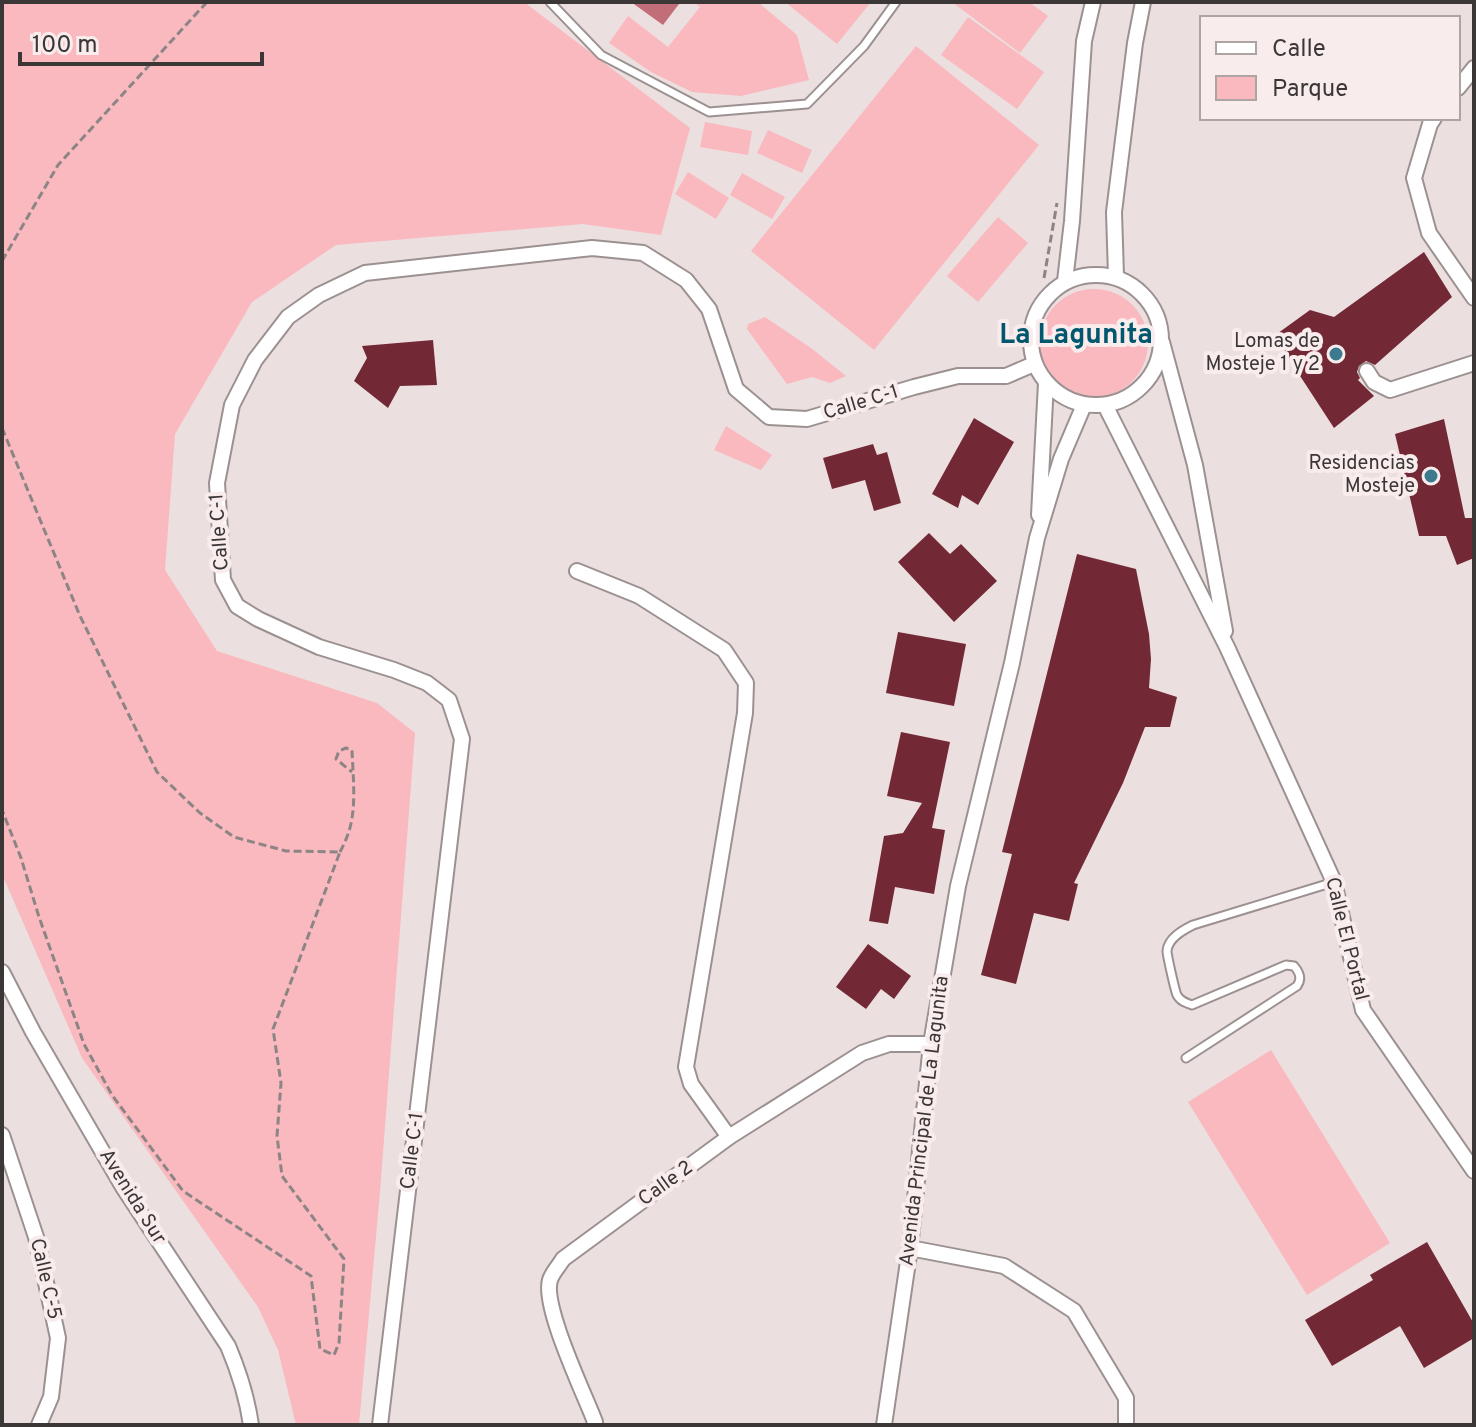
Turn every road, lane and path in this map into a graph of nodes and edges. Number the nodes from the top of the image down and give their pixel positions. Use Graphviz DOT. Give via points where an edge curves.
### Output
graph roads {
  1 [pos="207,2"];
  2 [pos="550,2"];
  3 [pos="896,2"];
  4 [pos="1093,2"];
  5 [pos="1143,2"];
  6 [pos="1474,68"];
  7 [pos="1460,86"];
  8 [pos="1433,120"];
  9 [pos="2,261"];
  10 [pos="1116,276"];
  11 [pos="1065,281"];
  12 [pos="1474,298"];
  13 [pos="1162,342"];
  14 [pos="1474,363"];
  15 [pos="1034,364"];
  16 [pos="1367,371"];
  17 [pos="1046,383"];
  18 [pos="1084,405"];
  19 [pos="1105,405"];
  20 [pos="2,428"];
  21 [pos="1037,538"];
  22 [pos="577,571"];
  23 [pos="1227,647"];
  24 [pos="352,772"];
  25 [pos="2,810"];
  26 [pos="340,852"];
  27 [pos="1334,882"];
  28 [pos="3,976"];
  29 [pos="931,1044"];
  30 [pos="1186,1058"];
  31 [pos="2,1135"];
  32 [pos="729,1137"];
  33 [pos="1474,1171"];
  34 [pos="910,1248"];
  35 [pos="39,1425"];
  36 [pos="251,1425"];
  37 [pos="380,1425"];
  38 [pos="594,1425"];
  39 [pos="884,1425"];
  40 [pos="1126,1425"];
  1 -- 9 [label="path" via="58,165"];
  2 -- 3 [label="lane" via="601,55 709,112 807,104 864,46"];
  4 -- 11 [label="street" via="1084,41"];
  5 -- 10 [label="street" via="1114,212"];
  6 -- 7 [label="street"];
  8 -- 12 [label="street" via="1414,178 1429,233"];
  10 -- 11 [label="street"];
  10 -- 13 [label="street" via="1149,300 1159,318"];
  11 -- 15 [label="street" via="1041,303 1030,332"];
  13 -- 19 [label="street" via="1154,371 1144,383 1133,394"];
  13 -- 23 [label="street, Calle El Portal" via="1195,465"];
  14 -- 16 [label="street" via="1390,390 1374,382"];
  15 -- 17 [label="street"];
  15 -- 37 [label="street, Calle C-1" via="1006,376 958,376 807,419 769,417 736,389 709,309 686,280 643,253 592,248 365,273 288,317 255,360 232,405 217,483 223,580 237,606 319,647 427,683 449,700 462,739"];
  17 -- 18 [label="street"];
  17 -- 21 [label="street, Avenida Principal de La Lagunita"];
  18 -- 19 [label="street"];
  18 -- 21 [label="street, Avenida Principal de La Lagunita"];
  19 -- 23 [label="street, Calle El Portal"];
  20 -- 26 [label="path" via="80,616 157,772 234,837 286,851"];
  21 -- 29 [label="street, Avenida Principal de La Lagunita" via="958,886"];
  22 -- 32 [label="street" via="639,596 724,650 746,683 686,1067 691,1084"];
  23 -- 27 [label="street, Calle El Portal"];
  24 -- 24 [label="path" via="352,750 346,748 336,759"];
  24 -- 26 [label="path" via="353,811"];
  25 -- 26 [label="path" via="84,1044 112,1095 183,1191 311,1276 320,1349 334,1355 344,1259 282,1176 277,1136 281,1083 273,1029"];
  27 -- 30 [label="lane" via="1193,925 1172,940 1167,950 1178,997 1185,1003 1192,1005 1286,965 1294,966 1300,977 1297,986"];
  27 -- 33 [label="street, Calle El Portal" via="1363,1010"];
  28 -- 36 [label="street, Avenida Sur" via="123,1187 228,1346"];
  29 -- 32 [label="street, Calle 2" via="889,1044 862,1053"];
  29 -- 34 [label="street, Avenida Principal de La Lagunita"];
  31 -- 35 [label="street, Calle C-5" via="36,1237 58,1338 51,1397"];
  32 -- 38 [label="street, Calle 2" via="563,1259 550,1278 553,1317"];
  34 -- 39 [label="street, Avenida Principal de La Lagunita"];
  34 -- 40 [label="street" via="1004,1266 1074,1311 1126,1398"];
}
